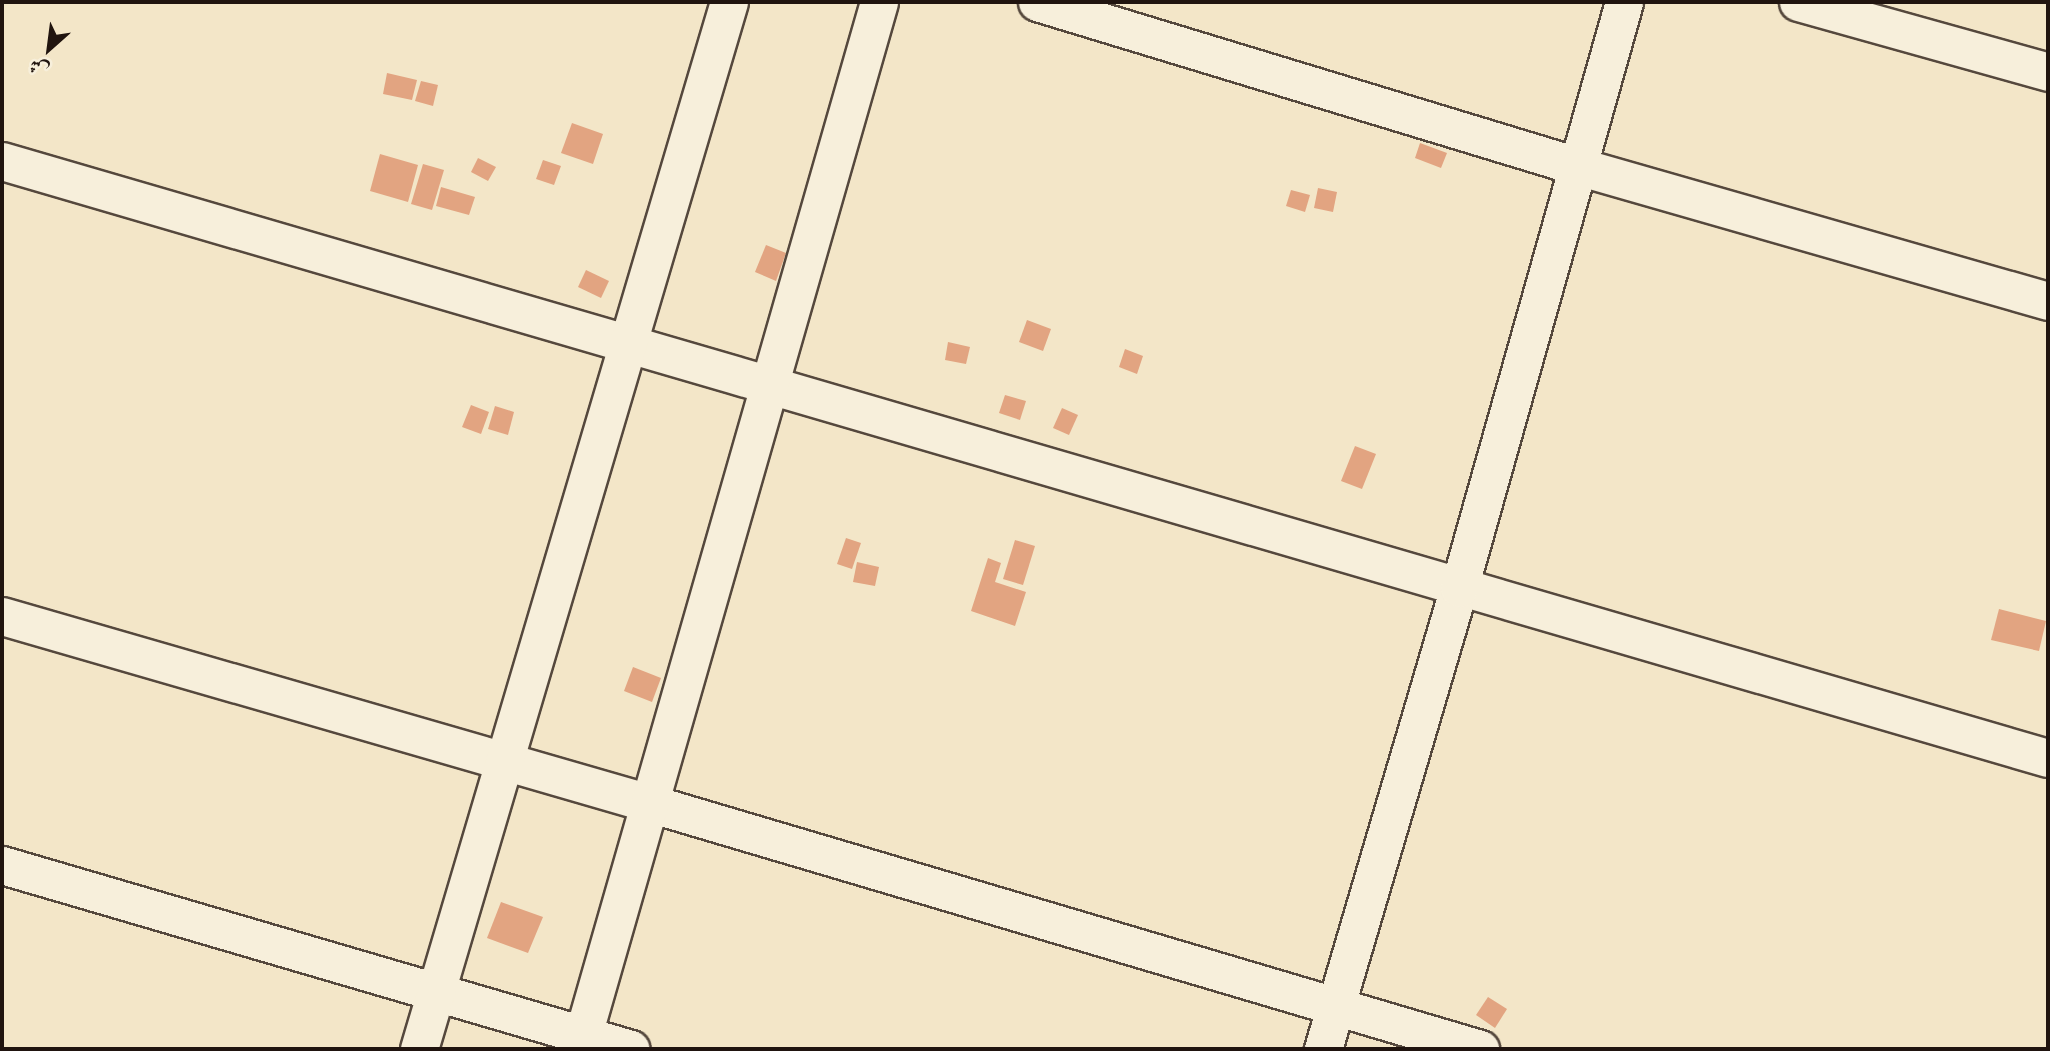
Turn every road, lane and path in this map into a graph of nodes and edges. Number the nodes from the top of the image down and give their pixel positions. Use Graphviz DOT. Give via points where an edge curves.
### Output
graph roads {
  1 [pos="729,2"];
  2 [pos="879,2"];
  3 [pos="1037,2"];
  4 [pos="1624,2"];
  5 [pos="1798,2"];
  6 [pos="2048,72"];
  7 [pos="2,161"];
  8 [pos="1577,166"];
  9 [pos="2048,301"];
  10 [pos="630,344"];
  11 [pos="771,383"];
  12 [pos="1459,588"];
  13 [pos="2,616"];
  14 [pos="2048,758"];
  15 [pos="502,762"];
  16 [pos="649,803"];
  17 [pos="2,865"];
  18 [pos="436,993"];
  19 [pos="1335,1008"];
  20 [pos="581,1042"];
  21 [pos="419,1049"];
  22 [pos="631,1049"];
  23 [pos="1323,1049"];
  24 [pos="1480,1049"];
  1 -- 10 [label="street"];
  2 -- 11 [label="street"];
  3 -- 8 [label="street"];
  4 -- 8 [label="street"];
  5 -- 6 [label="street"];
  7 -- 10 [label="street"];
  8 -- 9 [label="street"];
  8 -- 12 [label="street"];
  10 -- 11 [label="street"];
  10 -- 15 [label="street"];
  11 -- 12 [label="street"];
  11 -- 16 [label="street"];
  12 -- 14 [label="street"];
  12 -- 19 [label="street"];
  13 -- 15 [label="street"];
  15 -- 16 [label="street"];
  15 -- 18 [label="street"];
  16 -- 19 [label="street"];
  16 -- 20 [label="street"];
  17 -- 18 [label="street"];
  18 -- 20 [label="street"];
  18 -- 21 [label="street"];
  19 -- 23 [label="street"];
  19 -- 24 [label="street"];
  20 -- 22 [label="street"];
}
